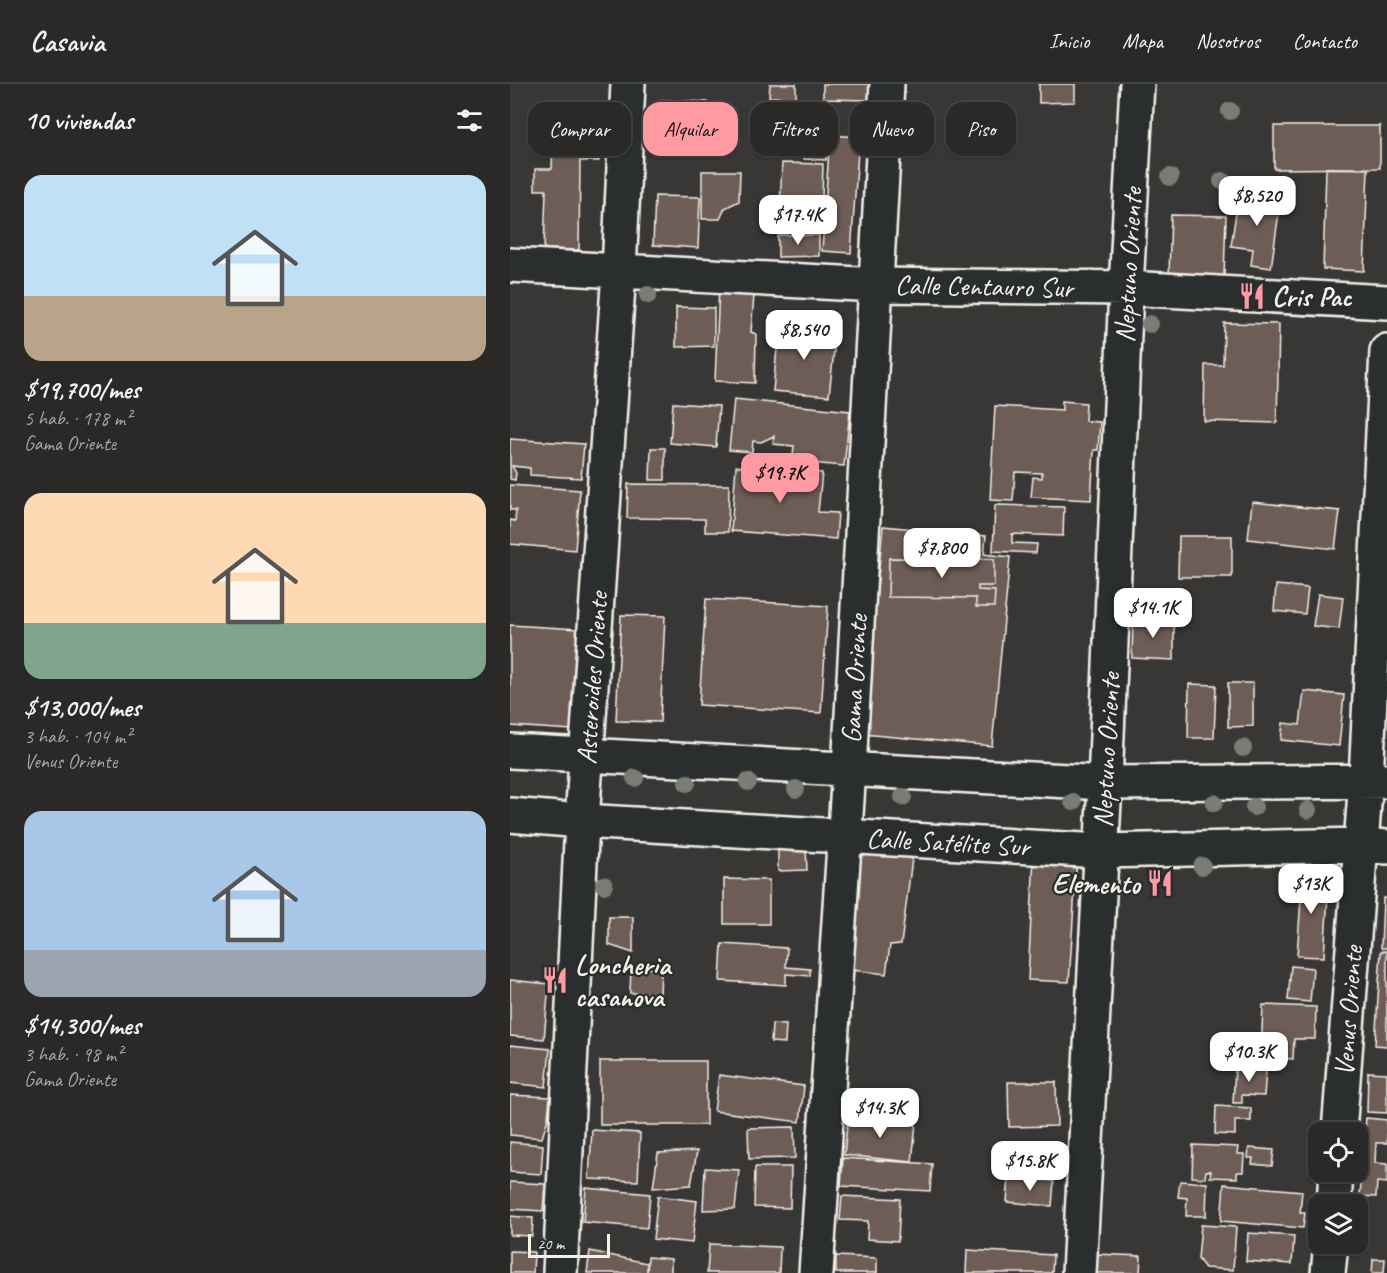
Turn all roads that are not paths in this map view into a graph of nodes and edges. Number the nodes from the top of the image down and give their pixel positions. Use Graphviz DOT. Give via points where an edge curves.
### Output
graph roads {
  1 [pos="628,84"];
  2 [pos="887,84"];
  3 [pos="1137,84"];
  4 [pos="510,265"];
  5 [pos="619,271"];
  6 [pos="877,285"];
  7 [pos="1126,288"];
  8 [pos="1387,302"];
  9 [pos="1387,351"];
  10 [pos="510,751"];
  11 [pos="587,755"];
  12 [pos="849,769"];
  13 [pos="1376,780"];
  14 [pos="1105,783"];
  15 [pos="510,815"];
  16 [pos="582,821"];
  17 [pos="843,836"];
  18 [pos="1374,846"];
  19 [pos="1101,850"];
  20 [pos="1340,1122"];
  21 [pos="1329,1254"];
  22 [pos="560,1273"];
  23 [pos="816,1273"];
  24 [pos="1079,1273"];
  25 [pos="1328,1273"];
  1 -- 5 [label="street, Asteroides Oriente"];
  2 -- 6 [label="street, Gama Oriente"];
  3 -- 7 [label="street, Neptuno Oriente"];
  4 -- 5 [label="street, Calle Centauro Sur"];
  5 -- 6 [label="street, Calle Centauro Sur"];
  5 -- 11 [label="street, Asteroides Oriente"];
  6 -- 7 [label="street, Calle Centauro Sur"];
  6 -- 12 [label="street, Gama Oriente"];
  7 -- 8 [label="street, Calle Centauro Sur"];
  7 -- 14 [label="street, Neptuno Oriente"];
  9 -- 13 [label="street, Venus Oriente"];
  10 -- 11 [label="street"];
  11 -- 12 [label="street"];
  11 -- 16 [label="street, Asteroides Oriente"];
  12 -- 14 [label="street"];
  12 -- 17 [label="street, Gama Oriente"];
  13 -- 14 [label="street"];
  13 -- 18 [label="street, Venus Oriente"];
  14 -- 19 [label="street, Neptuno Oriente"];
  15 -- 16 [label="street, Calle Satélite Sur"];
  16 -- 17 [label="street, Calle Satélite Sur"];
  16 -- 22 [label="street, Asteroides Oriente"];
  17 -- 19 [label="street, Calle Satélite Sur"];
  17 -- 23 [label="street, Gama Oriente"];
  18 -- 19 [label="street, Calle Satélite Sur"];
  18 -- 20 [label="street, Venus Oriente"];
  19 -- 24 [label="street, Neptuno Oriente"];
  21 -- 25 [label="street"];
}
